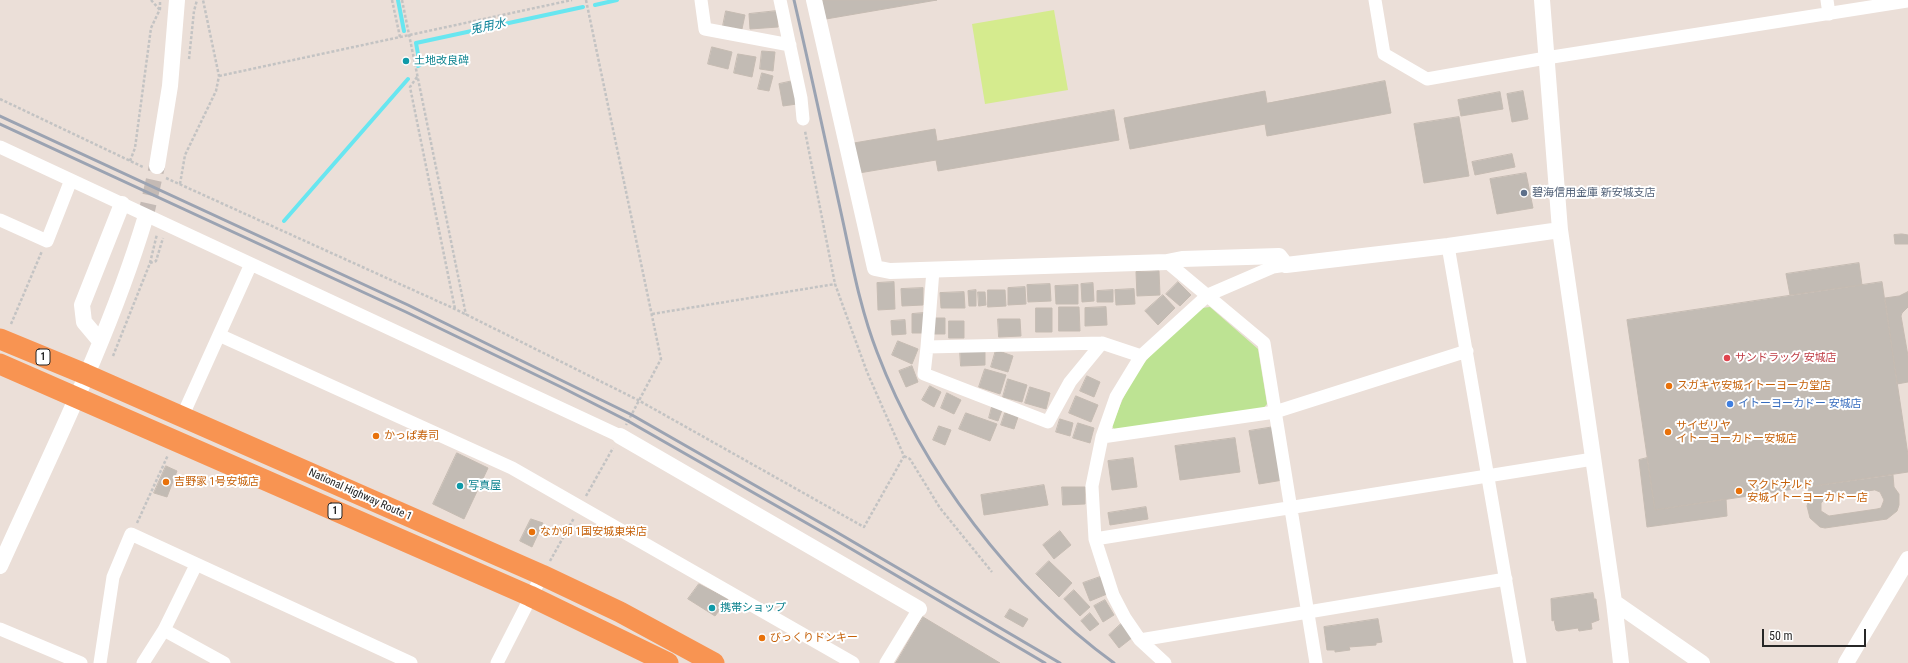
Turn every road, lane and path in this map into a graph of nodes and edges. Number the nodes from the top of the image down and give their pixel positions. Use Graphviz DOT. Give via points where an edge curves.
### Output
graph roads {
  1 [pos="160,0"];
  2 [pos="177,0"];
  3 [pos="203,0"];
  4 [pos="392,0"];
  5 [pos="402,0"];
  6 [pos="572,0"];
  7 [pos="586,0"];
  8 [pos="701,0"];
  9 [pos="780,0"];
  10 [pos="814,0"];
  11 [pos="1375,0"];
  12 [pos="1542,0"];
  13 [pos="1827,0"];
  14 [pos="1908,1"];
  15 [pos="1829,14"];
  16 [pos="409,35"];
  17 [pos="400,37"];
  18 [pos="790,45"];
  19 [pos="1546,58"];
  20 [pos="219,76"];
  21 [pos="417,76"];
  22 [pos="0,99"];
  23 [pos="803,119"];
  24 [pos="0,147"];
  25 [pos="130,161"];
  26 [pos="155,170"];
  27 [pos="71,180"];
  28 [pos="180,184"];
  29 [pos="122,204"];
  30 [pos="0,220"];
  31 [pos="157,224"];
  32 [pos="1560,230"];
  33 [pos="47,241"];
  34 [pos="1448,246"];
  35 [pos="1167,262"];
  36 [pos="150,263"];
  37 [pos="251,264"];
  38 [pos="1286,265"];
  39 [pos="933,270"];
  40 [pos="835,284"];
  41 [pos="1208,295"];
  42 [pos="455,309"];
  43 [pos="652,314"];
  44 [pos="466,315"];
  45 [pos="5,332"];
  46 [pos="219,335"];
  47 [pos="100,341"];
  48 [pos="1102,343"];
  49 [pos="927,347"];
  50 [pos="1467,351"];
  51 [pos="112,356"];
  52 [pos="1141,356"];
  53 [pos="0,364"];
  54 [pos="86,374"];
  55 [pos="76,397"];
  56 [pos="638,400"];
  57 [pos="1275,412"];
  58 [pos="182,417"];
  59 [pos="620,436"];
  60 [pos="1102,437"];
  61 [pos="168,455"];
  62 [pos="904,456"];
  63 [pos="1593,459"];
  64 [pos="1488,476"];
  65 [pos="580,508"];
  66 [pos="1290,508"];
  67 [pos="132,534"];
  68 [pos="1095,539"];
  69 [pos="1908,559"];
  70 [pos="196,565"];
  71 [pos="0,566"];
  72 [pos="992,572"];
  73 [pos="542,575"];
  74 [pos="1506,579"];
  75 [pos="530,596"];
  76 [pos="1614,602"];
  77 [pos="919,609"];
  78 [pos="1307,612"];
  79 [pos="0,629"];
  80 [pos="164,630"];
  81 [pos="1140,640"];
  82 [pos="81,663"];
  83 [pos="100,663"];
  84 [pos="143,663"];
  85 [pos="224,663"];
  86 [pos="411,663"];
  87 [pos="497,663"];
  88 [pos="668,663"];
  89 [pos="714,663"];
  90 [pos="853,663"];
  91 [pos="886,663"];
  92 [pos="1165,663"];
  93 [pos="1316,663"];
  94 [pos="1520,663"];
  95 [pos="1621,663"];
  96 [pos="1702,663"];
  97 [pos="1846,663"];
  1 -- 25 [label="path" via="160,9 151,28 135,148"];
  2 -- 26 [label="street" via="170,86"];
  3 -- 20 [label="path"];
  4 -- 17 [label="path"];
  5 -- 16 [label="path"];
  6 -- 16 [label="path"];
  7 -- 43 [label="path"];
  8 -- 18 [label="street" via="705,29"];
  9 -- 18 [label="street"];
  10 -- 39 [label="street" via="875,268 890,271"];
  11 -- 19 [label="street" via="1384,54 1427,79"];
  12 -- 19 [label="street"];
  13 -- 15 [label="street"];
  14 -- 15 [label="street"];
  15 -- 19 [label="street"];
  16 -- 17 [label="path"];
  16 -- 21 [label="path"];
  17 -- 20 [label="path"];
  18 -- 23 [label="street" via="802,98"];
  19 -- 32 [label="street"];
  20 -- 28 [label="path" via="216,90 185,155"];
  21 -- 42 [label="path" via="410,86"];
  21 -- 44 [label="path"];
  22 -- 25 [label="path"];
  23 -- 40 [label="path"];
  24 -- 27 [label="street"];
  25 -- 26 [label="path"];
  26 -- 28 [label="path"];
  27 -- 29 [label="street"];
  27 -- 33 [label="street"];
  28 -- 42 [label="path"];
  29 -- 31 [label="street"];
  29 -- 47 [label="street" via="82,305 84,322"];
  30 -- 33 [label="street"];
  31 -- 36 [label="path"];
  31 -- 36 [label="path" via="156,261"];
  31 -- 37 [label="street"];
  31 -- 47 [label="street" via="130,268"];
  32 -- 34 [label="street"];
  32 -- 63 [label="street"];
  33 -- 45 [label="path"];
  34 -- 38 [label="street"];
  34 -- 50 [label="street"];
  35 -- 38 [label="street" via="1182,259 1279,256"];
  35 -- 39 [label="street"];
  35 -- 41 [label="street"];
  36 -- 51 [label="path"];
  37 -- 46 [label="street"];
  37 -- 59 [label="street"];
  38 -- 41 [label="street" via="1273,267"];
  39 -- 49 [label="street"];
  40 -- 43 [label="path"];
  40 -- 62 [label="path" via="867,372"];
  41 -- 52 [label="street"];
  41 -- 57 [label="street" via="1264,343"];
  42 -- 44 [label="path"];
  43 -- 56 [label="path" via="661,359"];
  44 -- 56 [label="path"];
  45 -- 54 [label="highway, National Highway Route 1 / 1"];
  46 -- 58 [label="street"];
  46 -- 65 [label="street" via="512,468"];
  47 -- 54 [label="street"];
  48 -- 49 [label="street"];
  48 -- 49 [label="street" via="1070,382 1048,422 924,374"];
  48 -- 52 [label="street"];
  50 -- 57 [label="street"];
  50 -- 64 [label="street"];
  52 -- 60 [label="street" via="1116,397"];
  53 -- 55 [label="highway, 1"];
  54 -- 55 [label="street"];
  54 -- 58 [label="highway, National Highway Route 1 / 1"];
  55 -- 71 [label="street"];
  55 -- 75 [label="highway, 1"];
  56 -- 59 [label="path"];
  56 -- 62 [label="path" via="864,528"];
  57 -- 60 [label="street"];
  57 -- 66 [label="street"];
  58 -- 73 [label="highway, National Highway Route 1 / 1"];
  59 -- 65 [label="path"];
  59 -- 77 [label="street"];
  60 -- 68 [label="street" via="1092,486"];
  61 -- 67 [label="path"];
  62 -- 72 [label="path" via="910,458 940,508"];
  63 -- 64 [label="street"];
  63 -- 76 [label="street"];
  64 -- 66 [label="street"];
  64 -- 74 [label="street"];
  65 -- 73 [label="path"];
  65 -- 90 [label="street"];
  66 -- 68 [label="street"];
  66 -- 78 [label="street"];
  67 -- 70 [label="street"];
  67 -- 83 [label="street" via="113,577"];
  68 -- 81 [label="street" via="1113,595"];
  69 -- 97 [label="street"];
  70 -- 80 [label="street"];
  70 -- 86 [label="street"];
  73 -- 75 [label="street"];
  73 -- 89 [label="highway, National Highway Route 1 / 1" via="620,612"];
  74 -- 78 [label="street"];
  74 -- 94 [label="street"];
  75 -- 87 [label="street"];
  75 -- 88 [label="highway, 1"];
  76 -- 95 [label="street"];
  76 -- 96 [label="street"];
  77 -- 91 [label="street"];
  78 -- 81 [label="street"];
  78 -- 93 [label="street"];
  79 -- 82 [label="street"];
  80 -- 84 [label="street"];
  80 -- 85 [label="street"];
  81 -- 92 [label="street"];
}
